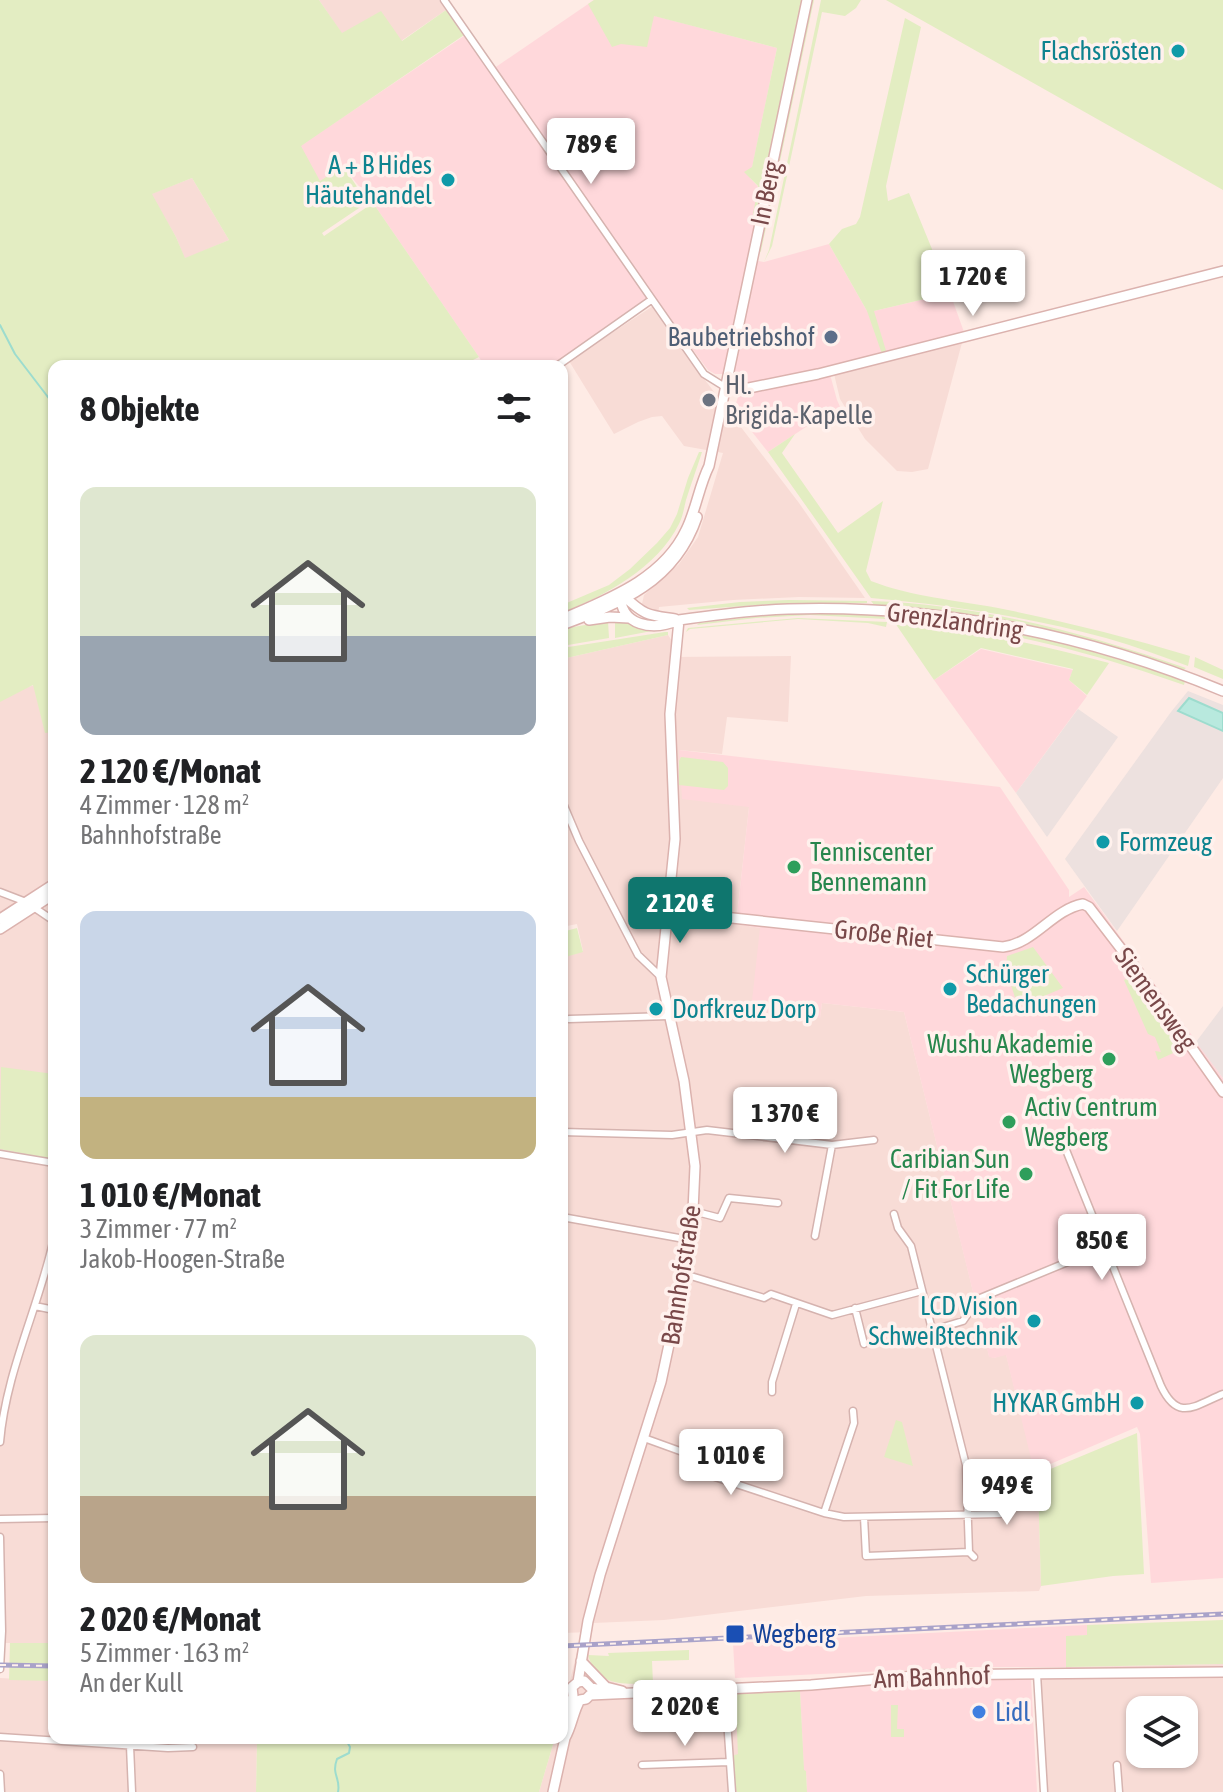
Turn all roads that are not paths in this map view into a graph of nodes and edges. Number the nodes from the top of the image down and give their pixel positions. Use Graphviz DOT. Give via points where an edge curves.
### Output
graph roads {
  1 [pos="444,0"];
  2 [pos="807,0"];
  3 [pos="1223,271"];
  4 [pos="651,300"];
  5 [pos="566,360"];
  6 [pos="725,387"];
  7 [pos="622,598"];
  8 [pos="629,618"];
  9 [pos="679,620"];
  10 [pos="568,621"];
  11 [pos="568,622"];
  12 [pos="1223,691"];
  13 [pos="568,815"];
  14 [pos="48,889"];
  15 [pos="0,892"];
  16 [pos="48,897"];
  17 [pos="30,905"];
  18 [pos="1089,907"];
  19 [pos="667,911"];
  20 [pos="48,917"];
  21 [pos="0,919"];
  22 [pos="0,929"];
  23 [pos="661,977"];
  24 [pos="669,1016"];
  25 [pos="569,1019"];
  26 [pos="1223,1092"];
  27 [pos="568,1132"];
  28 [pos="691,1132"];
  29 [pos="1053,1135"];
  30 [pos="874,1140"];
  31 [pos="832,1145"];
  32 [pos="0,1154"];
  33 [pos="48,1162"];
  34 [pos="778,1203"];
  35 [pos="693,1211"];
  36 [pos="894,1214"];
  37 [pos="568,1218"];
  38 [pos="815,1236"];
  39 [pos="690,1240"];
  40 [pos="1104,1247"];
  41 [pos="48,1274"];
  42 [pos="684,1274"];
  43 [pos="922,1291"];
  44 [pos="796,1304"];
  45 [pos="35,1306"];
  46 [pos="855,1308"];
  47 [pos="48,1309"];
  48 [pos="933,1330"];
  49 [pos="864,1344"];
  50 [pos="0,1378"];
  51 [pos="11,1380"];
  52 [pos="772,1392"];
  53 [pos="1223,1394"];
  54 [pos="853,1411"];
  55 [pos="644,1438"];
  56 [pos="0,1442"];
  57 [pos="999,1489"];
  58 [pos="824,1513"];
  59 [pos="967,1515"];
  60 [pos="864,1517"];
  61 [pos="48,1518"];
  62 [pos="0,1519"];
  63 [pos="0,1537"];
  64 [pos="0,1574"];
  65 [pos="581,1661"];
  66 [pos="0,1669"];
  67 [pos="1223,1672"];
  68 [pos="1037,1674"];
  69 [pos="578,1682"];
  70 [pos="725,1690"];
  71 [pos="641,1694"];
  72 [pos="584,1695"];
  73 [pos="568,1734"];
  74 [pos="0,1737"];
  75 [pos="48,1740"];
  76 [pos="101,1744"];
  77 [pos="564,1744"];
  78 [pos="130,1746"];
  79 [pos="164,1747"];
  80 [pos="193,1747"];
  81 [pos="729,1762"];
  82 [pos="642,1765"];
  83 [pos="1117,1765"];
  84 [pos="0,1774"];
  85 [pos="1,1792"];
  86 [pos="132,1792"];
  87 [pos="553,1792"];
  88 [pos="732,1792"];
  89 [pos="1044,1792"];
  90 [pos="1119,1792"];
  1 -- 4 [label="street"];
  2 -- 6 [label="street, In Berg"];
  3 -- 6 [label="street" via="818,374 749,388"];
  4 -- 5 [label="street"];
  4 -- 6 [label="street" via="704,374"];
  6 -- 7 [label="street, In Berg" via="702,503 687,541 641,591"];
  7 -- 8 [label="street"];
  7 -- 9 [label="street, Grenzlandring" via="646,614"];
  7 -- 10 [label="street"];
  8 -- 9 [label="street, Grenzlandring" via="653,626"];
  8 -- 11 [label="street, Grenzlandring"];
  9 -- 12 [label="street, Grenzlandring" via="811,608 941,616 1071,640"];
  9 -- 19 [label="street, Bahnhofstraße" via="670,714 675,839"];
  13 -- 23 [label="street" via="638,955"];
  14 -- 17 [label="street"];
  15 -- 17 [label="street"];
  16 -- 17 [label="street"];
  17 -- 20 [label="street"];
  17 -- 21 [label="street"];
  17 -- 22 [label="street"];
  18 -- 19 [label="street, Große Riet" via="1071,908 1029,937 1003,947"];
  18 -- 26 [label="street, Siemensweg"];
  19 -- 23 [label="street, Bahnhofstraße"];
  23 -- 24 [label="street, Bahnhofstraße"];
  24 -- 25 [label="street"];
  24 -- 28 [label="street, Bahnhofstraße"];
  27 -- 28 [label="street"];
  28 -- 31 [label="street"];
  28 -- 35 [label="street, Bahnhofstraße"];
  29 -- 40 [label="street" via="1062,1140"];
  30 -- 31 [label="street"];
  31 -- 38 [label="street"];
  32 -- 33 [label="street"];
  34 -- 35 [label="street" via="729,1198 720,1218"];
  35 -- 39 [label="street, Bahnhofstraße"];
  36 -- 43 [label="street" via="911,1246"];
  37 -- 39 [label="street"];
  39 -- 42 [label="street, Bahnhofstraße"];
  40 -- 48 [label="street" via="978,1299 963,1321"];
  40 -- 53 [label="street" via="1169,1401 1189,1408"];
  41 -- 45 [label="street"];
  42 -- 44 [label="street"];
  42 -- 55 [label="street, Bahnhofstraße"];
  43 -- 46 [label="street"];
  43 -- 48 [label="street"];
  44 -- 46 [label="street" via="832,1315"];
  44 -- 52 [label="street"];
  45 -- 47 [label="street"];
  45 -- 51 [label="street"];
  46 -- 49 [label="street"];
  48 -- 59 [label="street" via="966,1465"];
  50 -- 51 [label="street"];
  51 -- 56 [label="street"];
  54 -- 58 [label="street" via="854,1423"];
  55 -- 58 [label="street" via="702,1459 715,1477"];
  55 -- 65 [label="street, Bahnhofstraße" via="600,1575"];
  57 -- 59 [label="street" via="1000,1514"];
  58 -- 60 [label="street"];
  59 -- 60 [label="street"];
  59 -- 60 [label="street" via="971,1554 866,1556"];
  61 -- 62 [label="street"];
  63 -- 64 [label="street"];
  64 -- 66 [label="street"];
  65 -- 69 [label="street, Bahnhofstraße"];
  65 -- 71 [label="street, Am Bahnhof" via="606,1687"];
  67 -- 68 [label="street, Am Bahnhof"];
  68 -- 70 [label="street, Am Bahnhof" via="926,1675"];
  68 -- 89 [label="street"];
  69 -- 72 [label="street" via="587,1683"];
  69 -- 72 [label="street, Bahnhofstraße" via="572,1687"];
  70 -- 71 [label="street, Am Bahnhof"];
  70 -- 81 [label="street"];
  71 -- 72 [label="street, Am Bahnhof"];
  72 -- 73 [label="street, Bahnhofstraße"];
  74 -- 75 [label="street"];
  76 -- 78 [label="street"];
  77 -- 87 [label="street, Bahnhofstraße"];
  78 -- 79 [label="street"];
  78 -- 86 [label="street"];
  79 -- 80 [label="street"];
  81 -- 82 [label="street"];
  81 -- 88 [label="street"];
  83 -- 90 [label="street"];
  84 -- 85 [label="street"];
}
